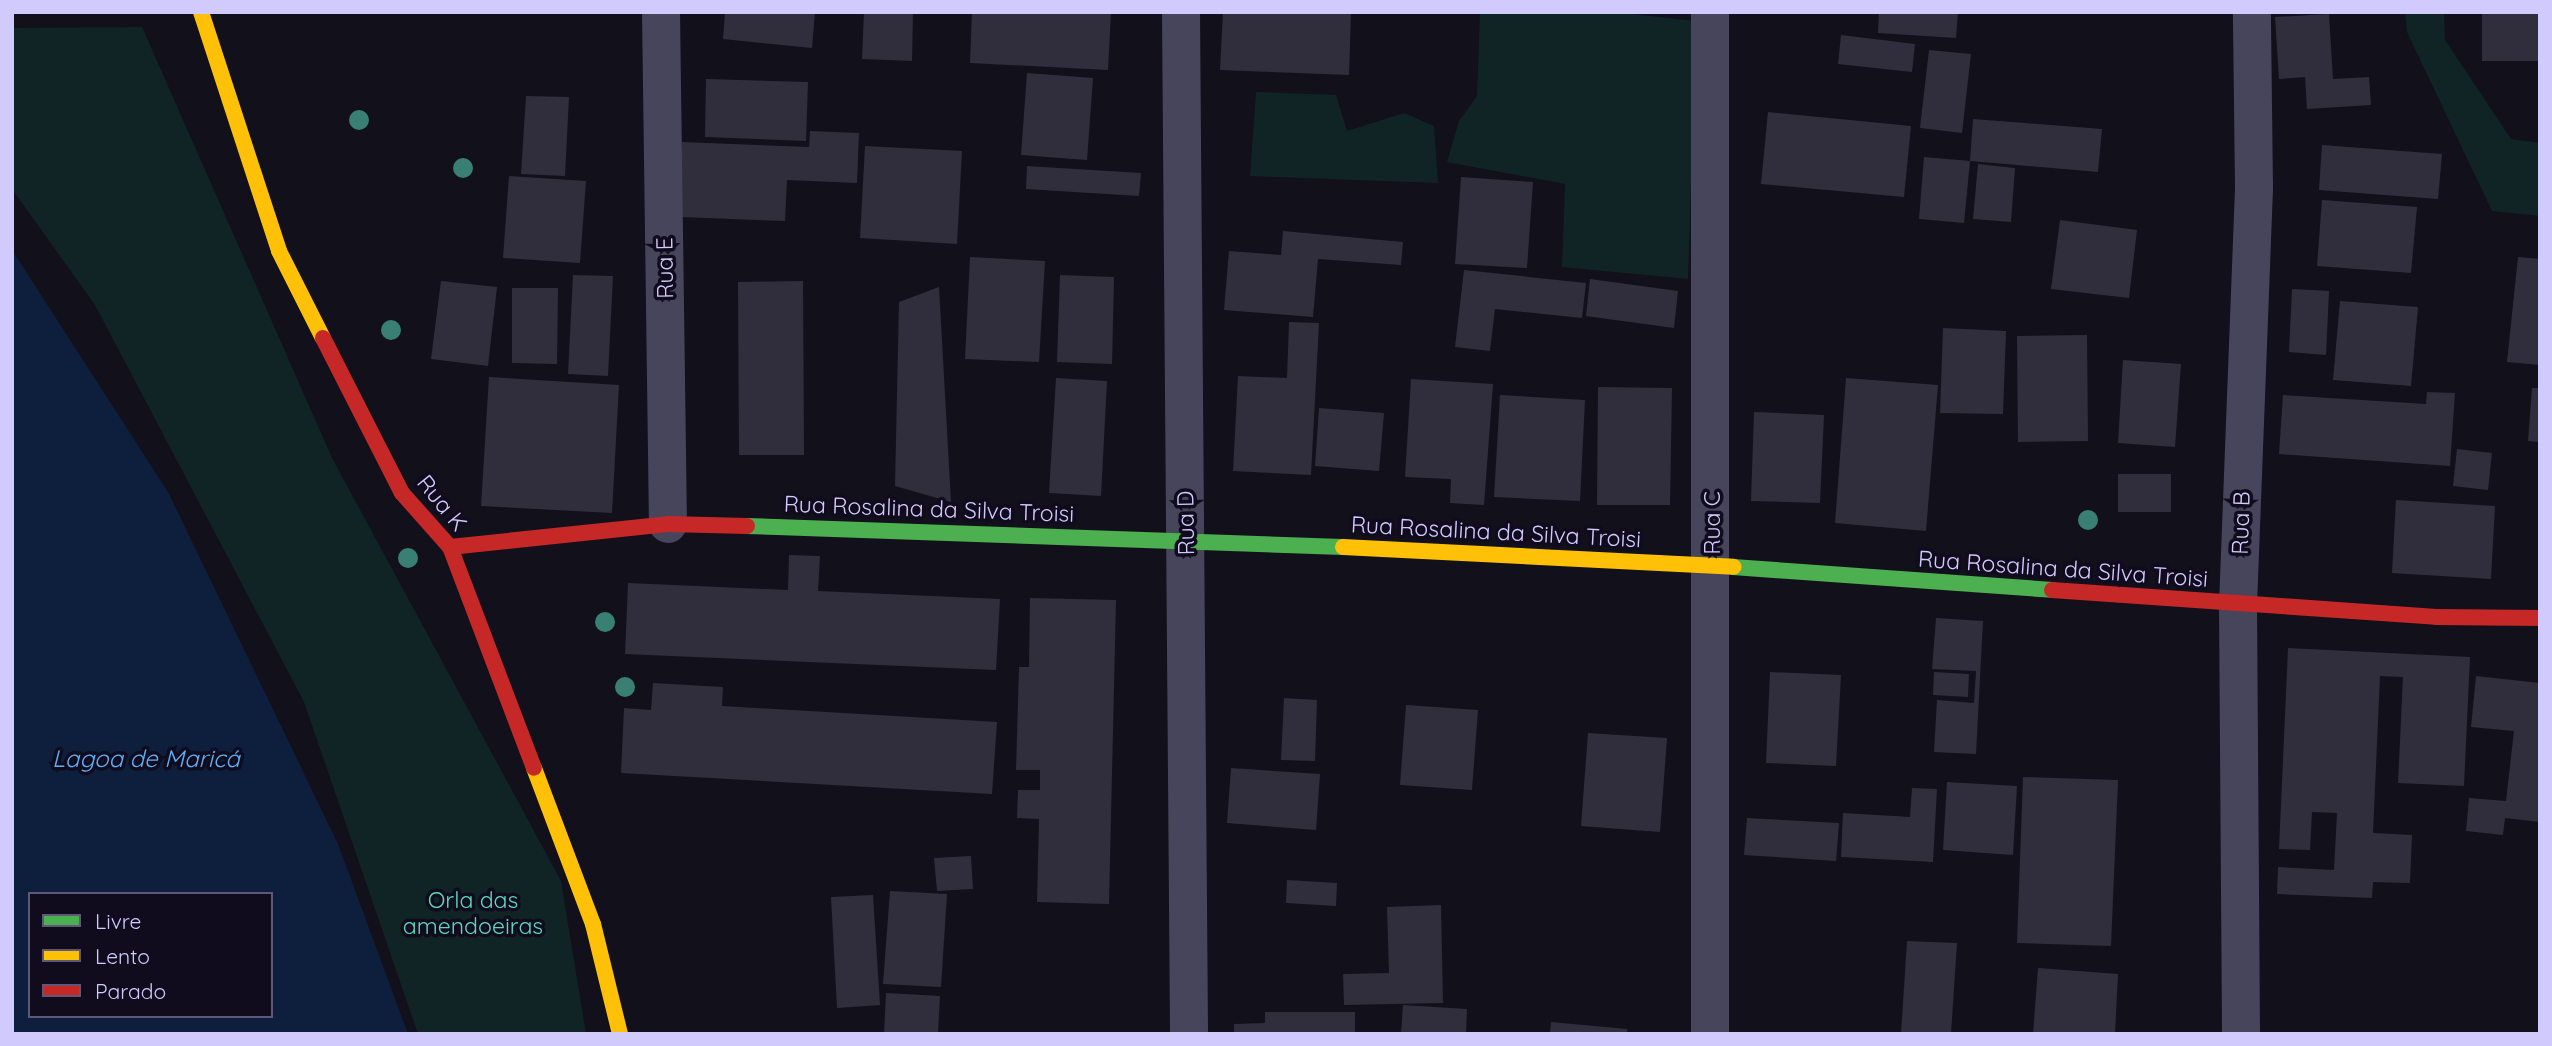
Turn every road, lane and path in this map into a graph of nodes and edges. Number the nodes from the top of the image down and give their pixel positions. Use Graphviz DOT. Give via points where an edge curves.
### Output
graph roads {
  1 [pos="201,12"];
  2 [pos="661,12"];
  3 [pos="1181,12"];
  4 [pos="1710,12"];
  5 [pos="2252,12"];
  6 [pos="668,524"];
  7 [pos="1186,539"];
  8 [pos="450,547"];
  9 [pos="1712,566"];
  10 [pos="2238,605"];
  11 [pos="2540,618"];
  12 [pos="620,1034"];
  13 [pos="1189,1034"];
  14 [pos="1710,1034"];
  15 [pos="2241,1034"];
  1 -- 8 [label="street, Rua K" via="210,28 279,251 402,493"];
  2 -- 6 [label="street, Rua E"];
  3 -- 7 [label="street, Rua D"];
  4 -- 9 [label="street, Rua C"];
  5 -- 10 [label="street, Rua B" via="2254,187"];
  6 -- 7 [label="street, Rua Rosalina da Silva Troisi"];
  6 -- 8 [label="street, Rua Rosalina da Silva Troisi"];
  7 -- 9 [label="street, Rua Rosalina da Silva Troisi"];
  7 -- 13 [label="street, Rua D"];
  8 -- 12 [label="street, Rua K" via="593,924"];
  9 -- 10 [label="street, Rua Rosalina da Silva Troisi"];
  9 -- 14 [label="street, Rua C"];
  10 -- 11 [label="street, Rua Rosalina da Silva Troisi"];
  10 -- 15 [label="street, Rua B"];
}
